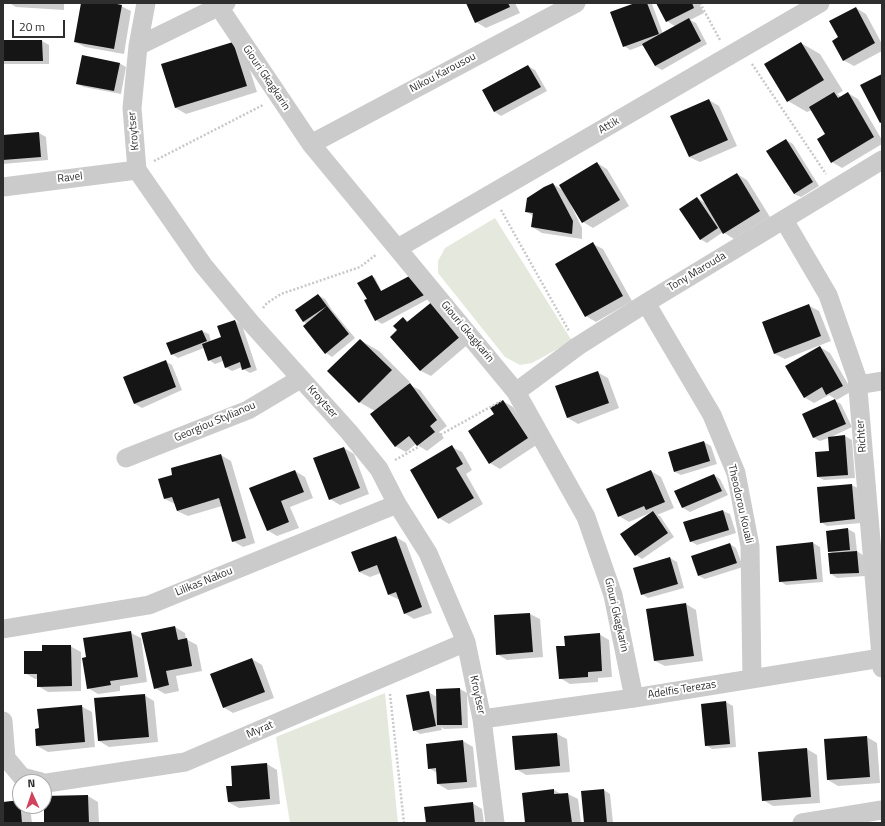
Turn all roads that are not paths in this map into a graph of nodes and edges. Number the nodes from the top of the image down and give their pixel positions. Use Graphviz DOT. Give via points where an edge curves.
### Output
graph roads {
  1 [pos="146,3"];
  2 [pos="576,3"];
  3 [pos="820,3"];
  4 [pos="223,5"];
  5 [pos="138,46"];
  6 [pos="310,144"];
  7 [pos="882,160"];
  8 [pos="137,170"];
  9 [pos="3,187"];
  10 [pos="784,220"];
  11 [pos="395,245"];
  12 [pos="646,303"];
  13 [pos="300,379"];
  14 [pos="882,382"];
  15 [pos="858,385"];
  16 [pos="516,392"];
  17 [pos="126,458"];
  18 [pos="397,504"];
  19 [pos="3,629"];
  20 [pos="466,642"];
  21 [pos="881,663"];
  22 [pos="752,679"];
  23 [pos="634,698"];
  24 [pos="482,719"];
  25 [pos="3,721"];
  26 [pos="19,774"];
  27 [pos="52,783"];
  28 [pos="882,810"];
  29 [pos="495,823"];
  30 [pos="802,823"];
  1 -- 5 [label="street, Kroytser"];
  2 -- 6 [label="street, Nikou Karousou"];
  3 -- 11 [label="street, Attik" via="492,194"];
  4 -- 5 [label="street"];
  4 -- 6 [label="street, Giouri Gkagkarin"];
  5 -- 8 [label="street, Kroytser" via="132,108"];
  6 -- 11 [label="street, Giouri Gkagkarin"];
  7 -- 10 [label="street, Tony Marouda"];
  8 -- 9 [label="street, Ravel"];
  8 -- 13 [label="street, Kroytser" via="203,265"];
  10 -- 12 [label="street, Tony Marouda"];
  10 -- 15 [label="street, Richter" via="828,295"];
  11 -- 16 [label="street, Giouri Gkagkarin"];
  12 -- 16 [label="street, Tony Marouda" via="578,346"];
  12 -- 22 [label="street, Theodorou Kouali" via="712,415 736,473 750,546"];
  13 -- 17 [label="street, Georgiou Stylianou" via="248,410"];
  13 -- 18 [label="street, Kroytser" via="379,469"];
  14 -- 15 [label="street"];
  15 -- 21 [label="street, Richter"];
  16 -- 23 [label="street, Giouri Gkagkarin" via="586,517 613,595"];
  18 -- 19 [label="street, Lilikas Nakou" via="149,605"];
  18 -- 20 [label="street, Kroytser" via="428,553"];
  20 -- 24 [label="street, Kroytser"];
  20 -- 27 [label="street, Myrat" via="185,762"];
  21 -- 22 [label="street, Adelfis Terezas"];
  22 -- 23 [label="street, Adelfis Terezas"];
  23 -- 24 [label="street, Adelfis Terezas"];
  24 -- 29 [label="street, Kroytser"];
  25 -- 26 [label="street, Myrat" via="6,758"];
  28 -- 30 [label="street"];
}
